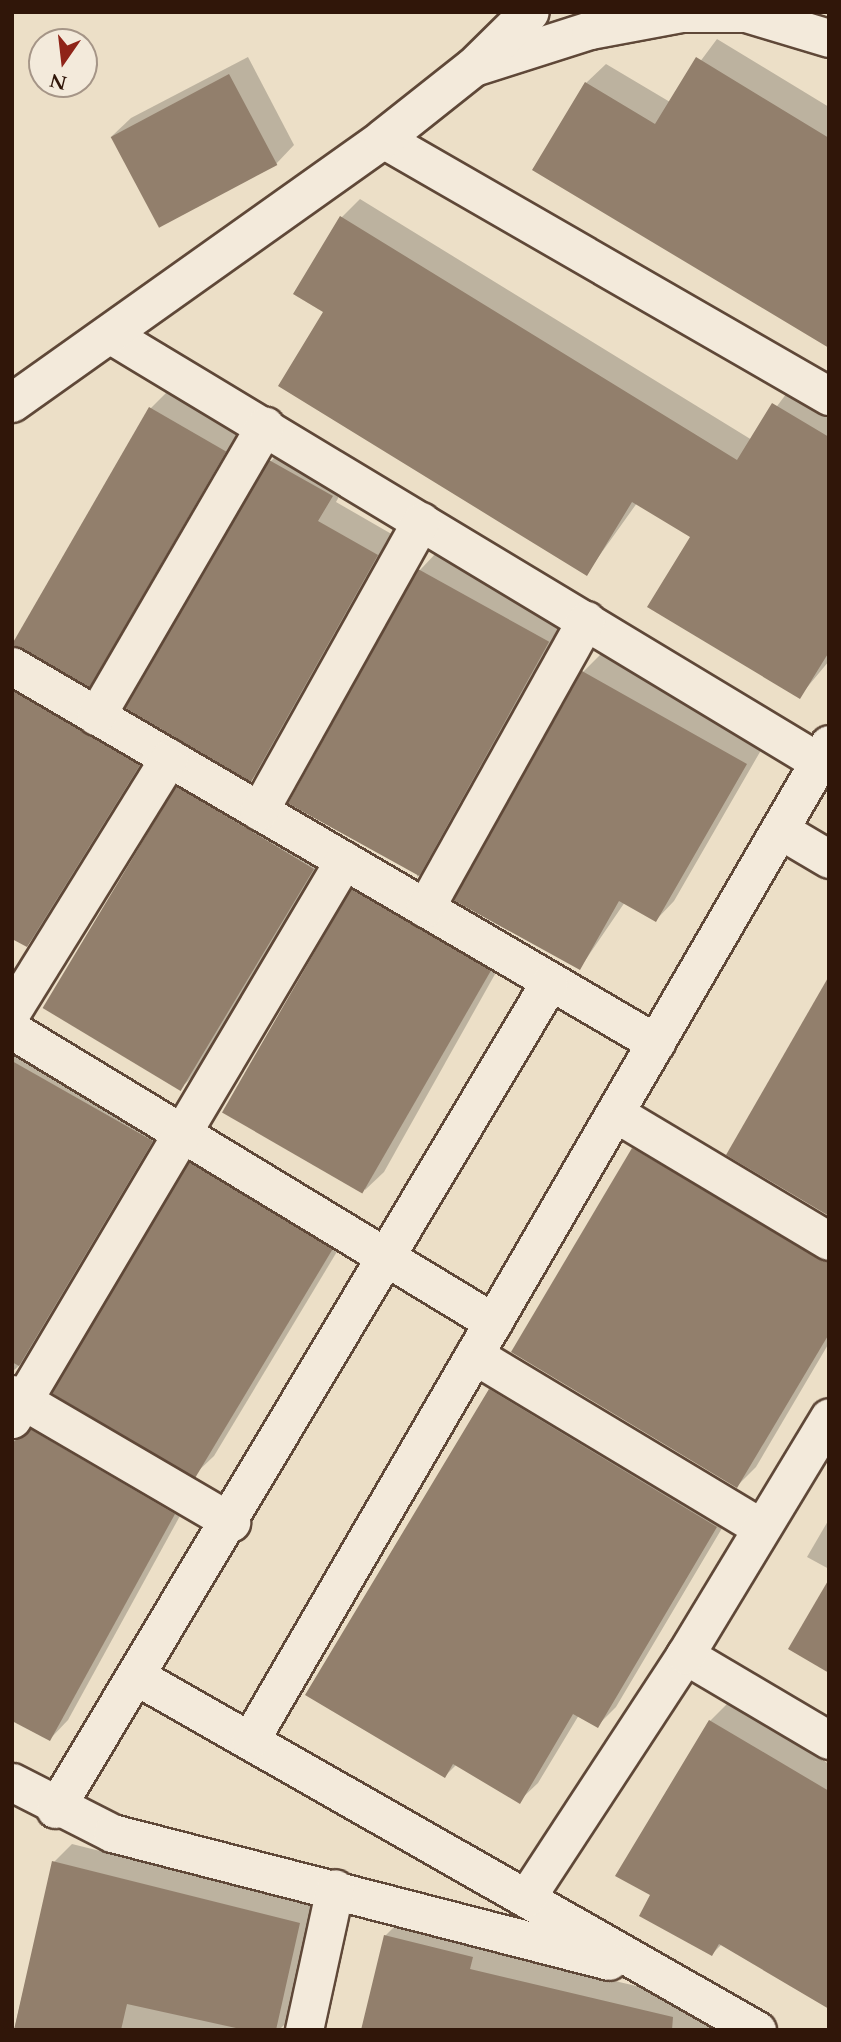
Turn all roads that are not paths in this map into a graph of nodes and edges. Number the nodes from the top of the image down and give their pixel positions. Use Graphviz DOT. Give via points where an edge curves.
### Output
graph roads {
  1 [pos="530,12"];
  2 [pos="829,38"];
  3 [pos="474,67"];
  4 [pos="383,139"];
  5 [pos="111,335"];
  6 [pos="829,396"];
  7 [pos="12,402"];
  8 [pos="265,426"];
  9 [pos="421,521"];
  10 [pos="586,620"];
  11 [pos="12,666"];
  12 [pos="96,716"];
  13 [pos="824,753"];
  14 [pos="169,758"];
  15 [pos="260,811"];
  16 [pos="780,830"];
  17 [pos="829,859"];
  18 [pos="344,860"];
  19 [pos="425,908"];
  20 [pos="549,984"];
  21 [pos="12,1011"];
  22 [pos="12,1030"];
  23 [pos="656,1042"];
  24 [pos="615,1113"];
  25 [pos="180,1133"];
  26 [pos="829,1241"];
  27 [pos="387,1258"];
  28 [pos="493,1322"];
  29 [pos="474,1355"];
  30 [pos="16,1404"];
  31 [pos="829,1417"];
  32 [pos="231,1522"];
  33 [pos="759,1526"];
  34 [pos="685,1655"];
  35 [pos="136,1676"];
  36 [pos="250,1740"];
  37 [pos="829,1740"];
  38 [pos="12,1782"];
  39 [pos="55,1809"];
  40 [pos="335,1888"];
  41 [pos="526,1898"];
  42 [pos="660,1974"];
  43 [pos="304,2030"];
  44 [pos="757,2030"];
  1 -- 3 [label="street"];
  2 -- 3 [label="street" via="746,13 682,12 590,30"];
  3 -- 4 [label="street"];
  4 -- 5 [label="street"];
  4 -- 6 [label="street"];
  5 -- 7 [label="street"];
  5 -- 8 [label="street"];
  8 -- 9 [label="street"];
  8 -- 12 [label="street"];
  9 -- 10 [label="street"];
  9 -- 15 [label="street"];
  10 -- 13 [label="street"];
  10 -- 19 [label="street"];
  11 -- 12 [label="street"];
  12 -- 14 [label="street"];
  13 -- 16 [label="street"];
  14 -- 15 [label="street"];
  14 -- 21 [label="street"];
  15 -- 18 [label="street"];
  16 -- 17 [label="street"];
  16 -- 23 [label="street"];
  18 -- 19 [label="street"];
  18 -- 25 [label="street"];
  19 -- 20 [label="street"];
  20 -- 23 [label="street"];
  20 -- 27 [label="street"];
  22 -- 25 [label="street"];
  23 -- 24 [label="street"];
  24 -- 26 [label="street"];
  24 -- 28 [label="street"];
  25 -- 27 [label="street"];
  25 -- 30 [label="street"];
  27 -- 28 [label="street"];
  27 -- 32 [label="street"];
  28 -- 29 [label="street"];
  29 -- 33 [label="street"];
  29 -- 36 [label="street"];
  30 -- 32 [label="street"];
  31 -- 33 [label="street"];
  32 -- 35 [label="street"];
  33 -- 34 [label="street"];
  34 -- 37 [label="street"];
  34 -- 41 [label="street"];
  35 -- 36 [label="street"];
  35 -- 39 [label="street"];
  36 -- 41 [label="street"];
  38 -- 39 [label="street"];
  39 -- 40 [label="street" via="113,1833"];
  40 -- 42 [label="street"];
  40 -- 43 [label="street"];
  41 -- 42 [label="street"];
  42 -- 44 [label="street"];
}
